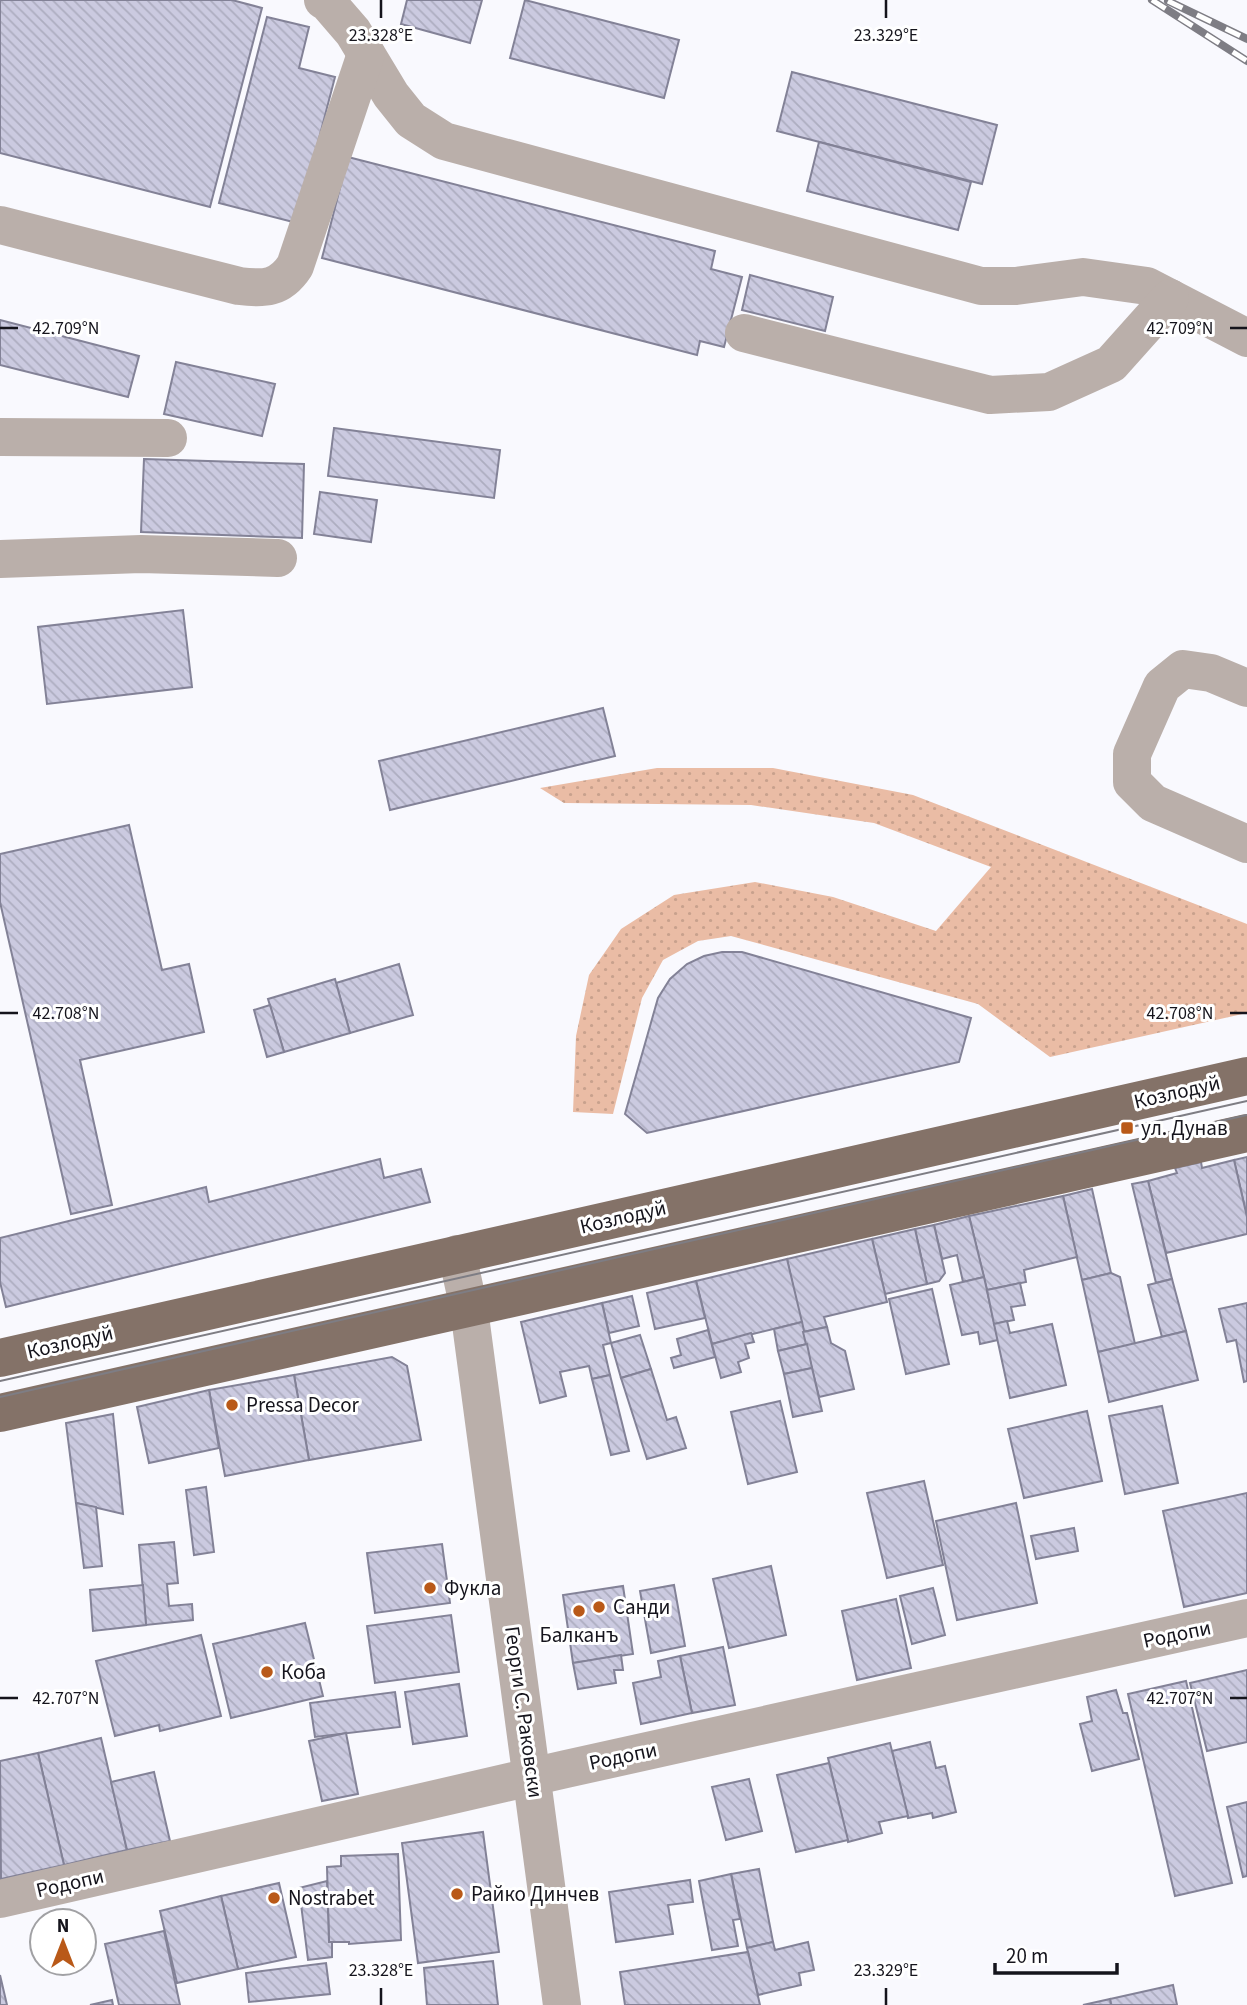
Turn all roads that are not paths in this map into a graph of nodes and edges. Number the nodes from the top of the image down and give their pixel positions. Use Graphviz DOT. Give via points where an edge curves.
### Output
graph roads {
  1 [pos="323,0"];
  2 [pos="366,54"];
  3 [pos="0,225"];
  4 [pos="1170,298"];
  5 [pos="744,333"];
  6 [pos="1244,336"];
  7 [pos="0,437"];
  8 [pos="169,438"];
  9 [pos="278,558"];
  10 [pos="0,559"];
  11 [pos="1247,688"];
  12 [pos="1247,844"];
  13 [pos="1247,1076"];
  14 [pos="1247,1133"];
  15 [pos="457,1254"];
  16 [pos="470,1309"];
  17 [pos="0,1358"];
  18 [pos="0,1413"];
  19 [pos="1247,1618"];
  20 [pos="533,1776"];
  21 [pos="0,1899"];
  22 [pos="562,2005"];
  1 -- 2 [label="street" via="353,32"];
  2 -- 3 [label="street" via="295,266 275,284 239,286"];
  2 -- 4 [label="street" via="411,120 444,141 981,286 1083,277 1147,286"];
  4 -- 5 [label="street" via="1111,364 1049,393 990,395"];
  4 -- 6 [label="street"];
  7 -- 8 [label="street"];
  9 -- 10 [label="street" via="141,554"];
  11 -- 12 [label="street" via="1211,673 1183,669 1162,686 1132,754 1132,782 1153,803"];
  13 -- 15 [label="main road, Козлодуй"];
  14 -- 16 [label="main road"];
  15 -- 16 [label="street, Георги С. Раковски"];
  15 -- 17 [label="main road, Козлодуй"];
  16 -- 18 [label="main road"];
  16 -- 20 [label="street, Георги С. Раковски"];
  19 -- 20 [label="street, Родопи"];
  20 -- 21 [label="street, Родопи"];
  20 -- 22 [label="street, Георги С. Раковски"];
}
